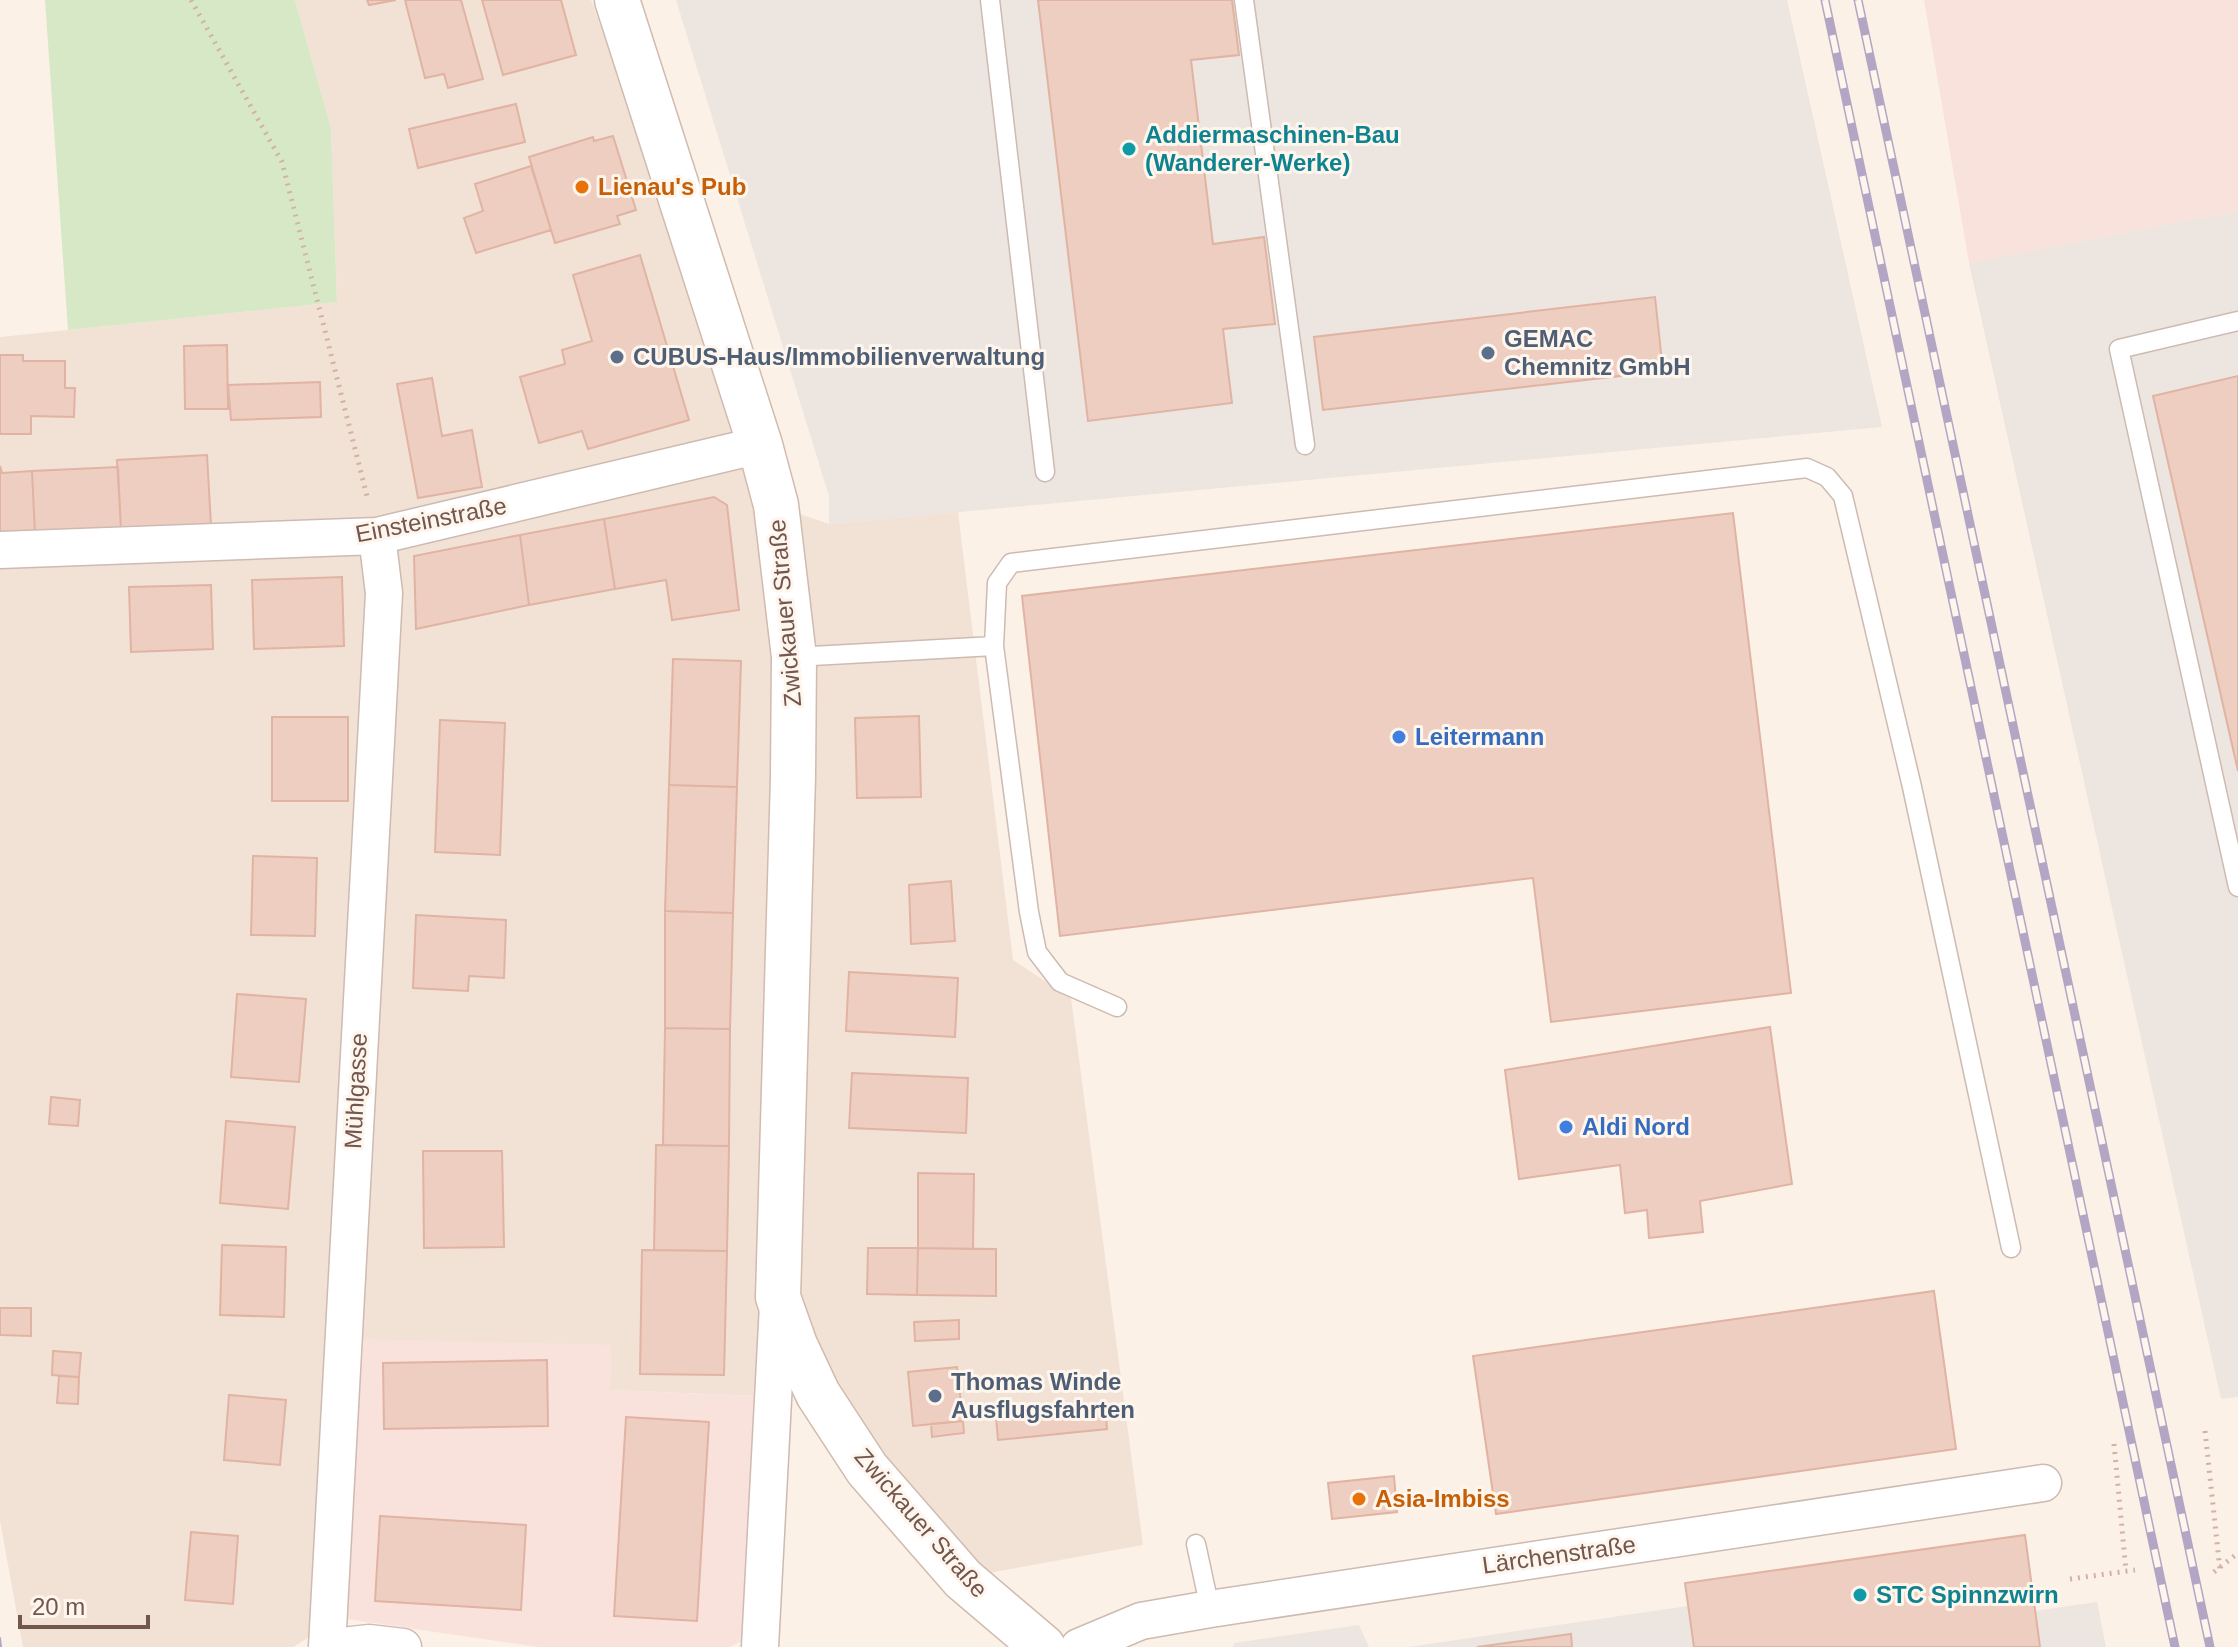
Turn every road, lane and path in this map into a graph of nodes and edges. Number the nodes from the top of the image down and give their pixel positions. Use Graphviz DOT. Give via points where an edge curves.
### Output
graph roads {
  1 [pos="191,0"];
  2 [pos="617,0"];
  3 [pos="990,0"];
  4 [pos="1244,0"];
  5 [pos="2238,321"];
  6 [pos="760,445"];
  7 [pos="1305,445"];
  8 [pos="1045,472"];
  9 [pos="377,536"];
  10 [pos="0,550"];
  11 [pos="994,646"];
  12 [pos="794,657"];
  13 [pos="2238,887"];
  14 [pos="1117,1007"];
  15 [pos="2011,1248"];
  16 [pos="778,1297"];
  17 [pos="2205,1431"];
  18 [pos="2114,1444"];
  19 [pos="2043,1483"];
  20 [pos="1196,1544"];
  21 [pos="2238,1553"];
  22 [pos="2135,1570"];
  23 [pos="2126,1571"];
  24 [pos="2070,1579"];
  25 [pos="1210,1609"];
  26 [pos="327,1647"];
  27 [pos="334,1647"];
  28 [pos="403,1647"];
  29 [pos="760,1647"];
  30 [pos="1043,1647"];
  31 [pos="1079,1647"];
  1 -- 9 [label="path" via="282,162"];
  2 -- 6 [label="main road, Zwickauer Straße"];
  3 -- 8 [label="lane"];
  4 -- 7 [label="lane"];
  5 -- 13 [label="lane" via="2119,349"];
  6 -- 9 [label="street, Einsteinstraße"];
  6 -- 12 [label="main road, Zwickauer Straße" via="776,505"];
  9 -- 10 [label="street, Einsteinstraße"];
  9 -- 26 [label="street, Mühlgasse" via="384,593"];
  11 -- 12 [label="lane"];
  11 -- 14 [label="lane" via="1037,952 1060,982"];
  11 -- 15 [label="lane" via="997,583 1011,563 1807,468 1827,477 1843,496"];
  12 -- 16 [label="main road, Zwickauer Straße"];
  16 -- 29 [label="street, Zwickauer Straße"];
  16 -- 30 [label="main road, Zwickauer Straße" via="818,1394 867,1469 963,1579"];
  17 -- 21 [label="path" via="2217,1571"];
  18 -- 23 [label="path"];
  19 -- 25 [label="street, Lärchenstraße"];
  20 -- 25 [label="lane"];
  22 -- 23 [label="path"];
  23 -- 24 [label="path"];
  25 -- 31 [label="street, Lärchenstraße" via="1141,1621"];
  27 -- 28 [label="street"];
}
